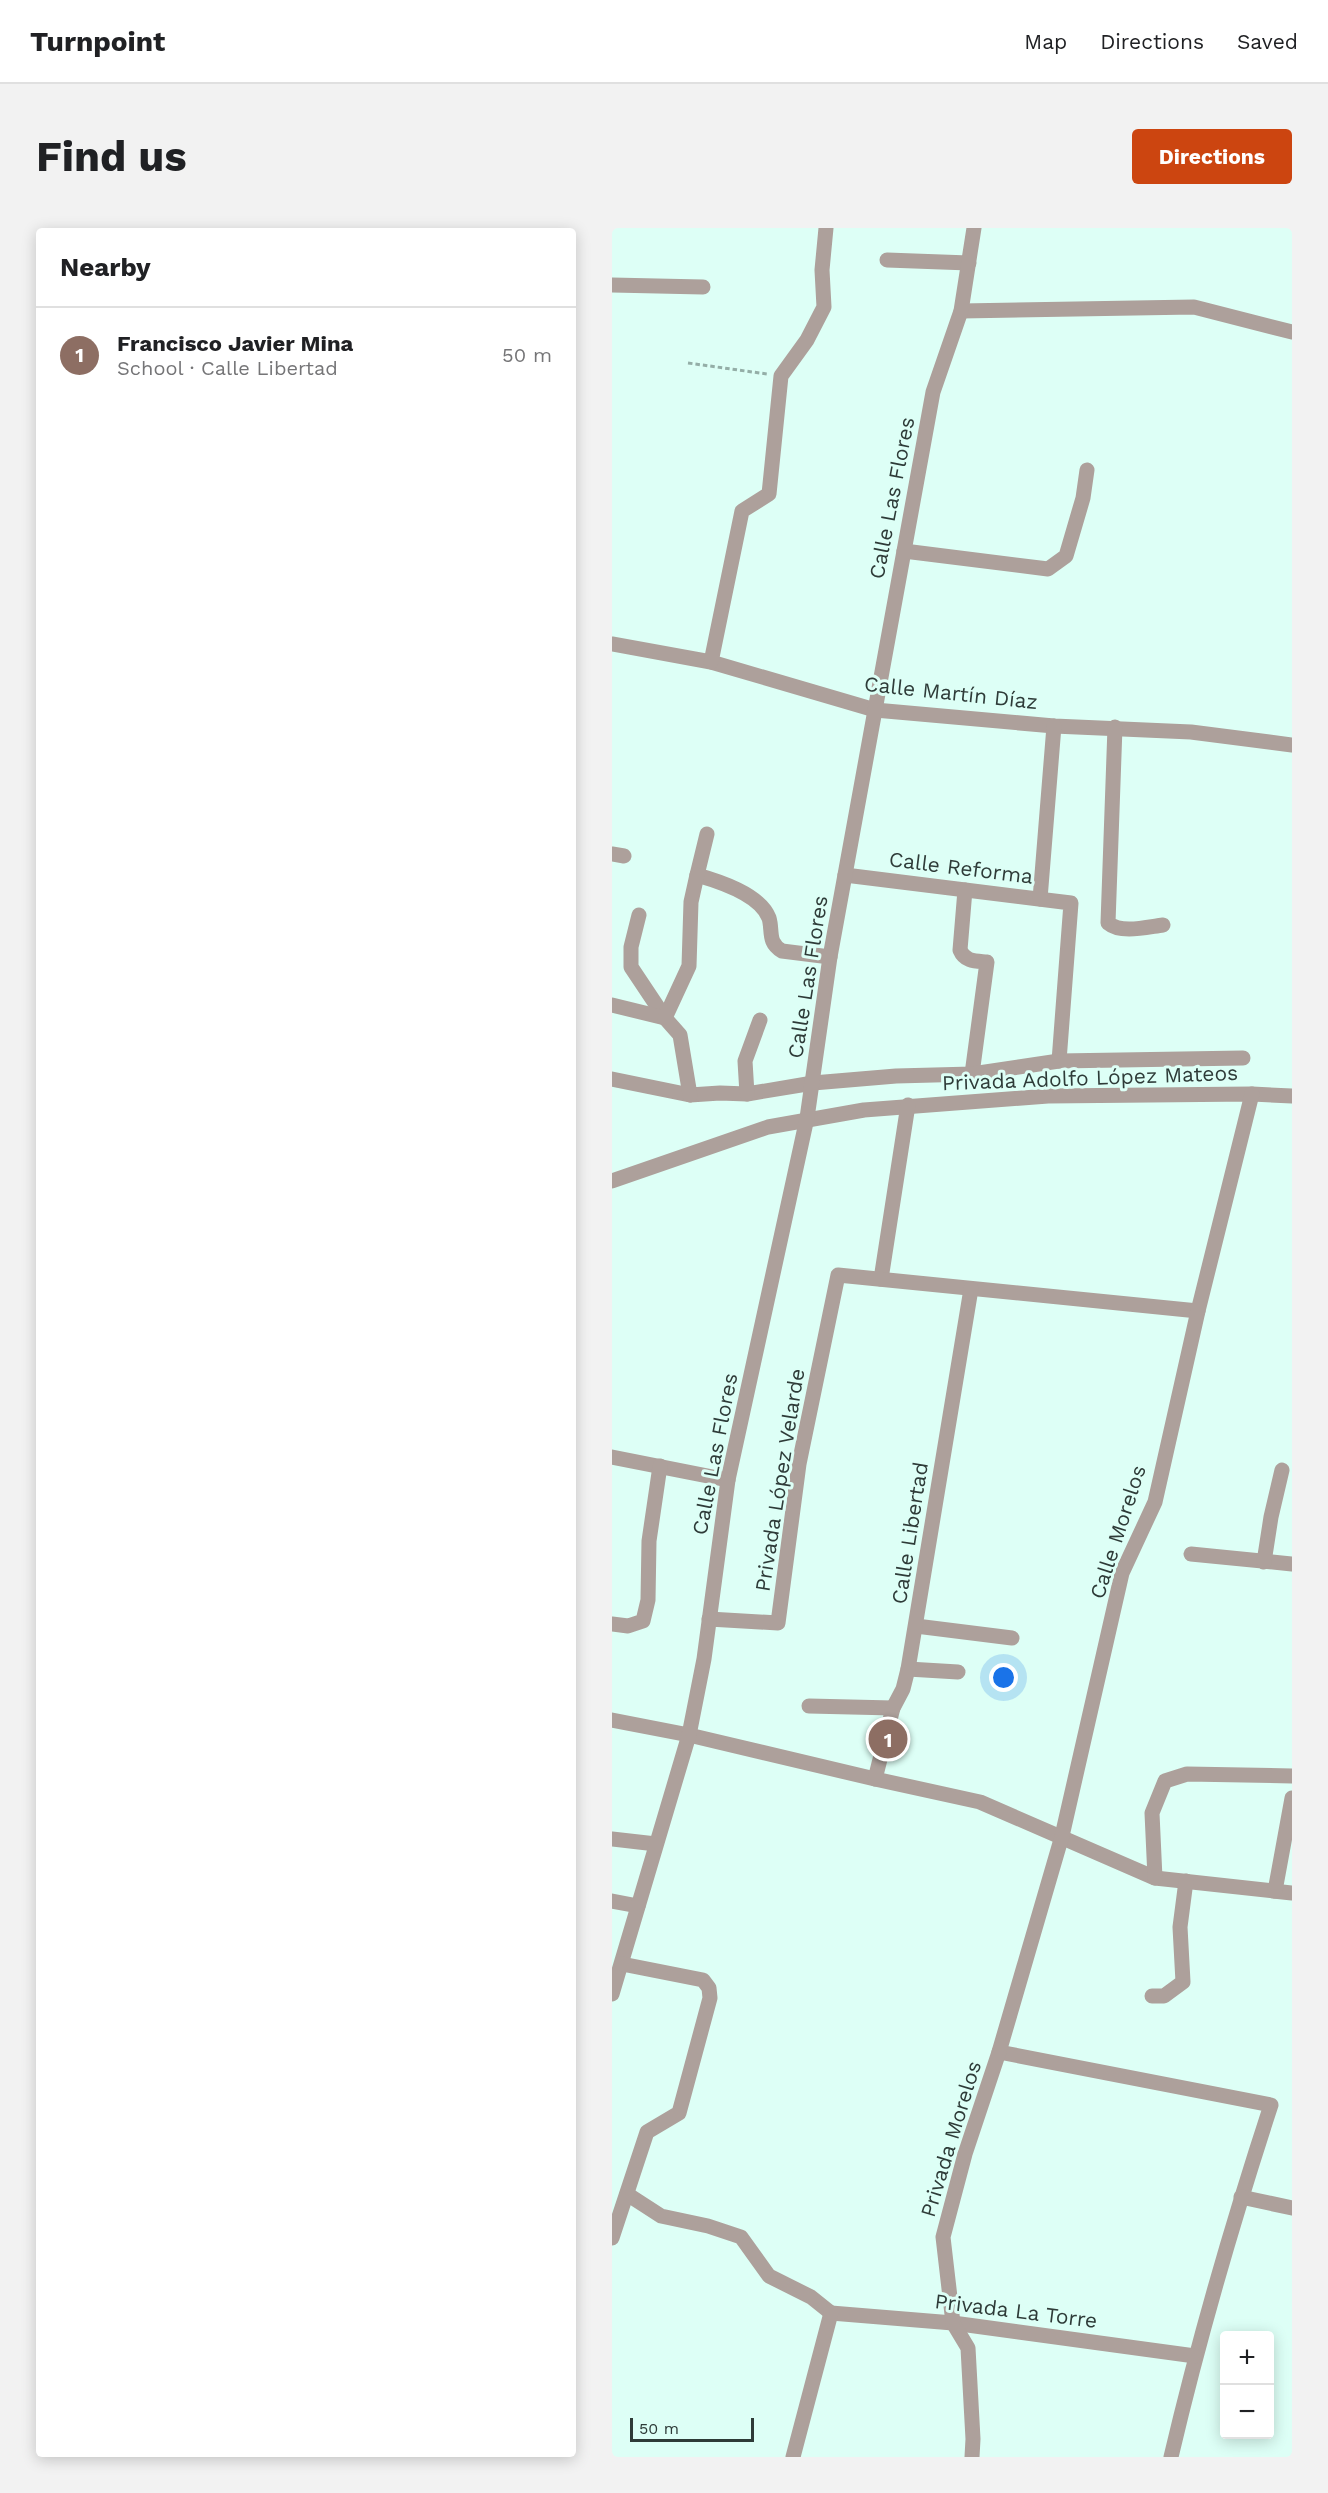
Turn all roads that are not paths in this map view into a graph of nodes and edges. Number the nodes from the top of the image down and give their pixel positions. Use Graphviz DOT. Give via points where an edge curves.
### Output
graph roads {
  1 [pos="826,228"];
  2 [pos="974,228"];
  3 [pos="887,260"];
  4 [pos="969,263"];
  5 [pos="612,285"];
  6 [pos="703,287"];
  7 [pos="961,311"];
  8 [pos="1292,332"];
  9 [pos="1087,470"];
  10 [pos="904,551"];
  11 [pos="612,644"];
  12 [pos="711,662"];
  13 [pos="875,710"];
  14 [pos="1054,726"];
  15 [pos="1115,728"];
  16 [pos="1292,745"];
  17 [pos="707,834"];
  18 [pos="697,874"];
  19 [pos="845,875"];
  20 [pos="965,890"];
  21 [pos="1040,899"];
  22 [pos="639,915"];
  23 [pos="1163,925"];
  24 [pos="830,957"];
  25 [pos="612,1005"];
  26 [pos="665,1018"];
  27 [pos="760,1020"];
  28 [pos="1243,1058"];
  29 [pos="1059,1061"];
  30 [pos="972,1074"];
  31 [pos="612,1079"];
  32 [pos="812,1085"];
  33 [pos="747,1094"];
  34 [pos="1252,1094"];
  35 [pos="690,1095"];
  36 [pos="1292,1096"];
  37 [pos="908,1106"];
  38 [pos="807,1114"];
  39 [pos="612,1181"];
  40 [pos="881,1279"];
  41 [pos="970,1288"];
  42 [pos="1198,1311"];
  43 [pos="612,1457"];
  44 [pos="660,1466"];
  45 [pos="1282,1470"];
  46 [pos="728,1480"];
  47 [pos="1191,1554"];
  48 [pos="1264,1562"];
  49 [pos="1292,1564"];
  50 [pos="709,1619"];
  51 [pos="612,1624"];
  52 [pos="916,1626"];
  53 [pos="1012,1638"];
  54 [pos="908,1669"];
  55 [pos="958,1672"];
  56 [pos="809,1706"];
  57 [pos="893,1708"];
  58 [pos="612,1720"];
  59 [pos="689,1735"];
  60 [pos="1292,1776"];
  61 [pos="875,1779"];
  62 [pos="1292,1798"];
  63 [pos="1062,1836"];
  64 [pos="612,1839"];
  65 [pos="656,1844"];
  66 [pos="1155,1878"];
  67 [pos="1186,1881"];
  68 [pos="1275,1891"];
  69 [pos="1292,1893"];
  70 [pos="612,1901"];
  71 [pos="638,1906"];
  72 [pos="622,1964"];
  73 [pos="612,1994"];
  74 [pos="1152,1996"];
  75 [pos="999,2052"];
  76 [pos="627,2194"];
  77 [pos="1241,2197"];
  78 [pos="1292,2208"];
  79 [pos="612,2238"];
  80 [pos="831,2313"];
  81 [pos="953,2323"];
  82 [pos="1195,2356"];
  83 [pos="793,2457"];
  84 [pos="972,2457"];
  85 [pos="1171,2457"];
  1 -- 12 [label="street" via="824,307 807,340 781,376 769,494 742,511"];
  2 -- 4 [label="street, Calle Las Flores"];
  3 -- 4 [label="street"];
  4 -- 7 [label="street, Calle Las Flores"];
  5 -- 6 [label="street"];
  7 -- 8 [label="street" via="1194,307"];
  7 -- 10 [label="street, Calle Las Flores" via="933,392"];
  9 -- 10 [label="street" via="1066,556 1047,568"];
  10 -- 13 [label="street, Calle Las Flores"];
  11 -- 12 [label="street, Calle Martín Díaz"];
  12 -- 13 [label="street, Calle Martín Díaz"];
  13 -- 14 [label="street, Calle Martín Díaz"];
  13 -- 19 [label="street, Calle Las Flores"];
  14 -- 15 [label="street, Calle Martín Díaz"];
  14 -- 21 [label="street"];
  15 -- 16 [label="street, Calle Martín Díaz" via="1191,732"];
  15 -- 23 [label="street" via="1108,923 1127,929"];
  17 -- 18 [label="street"];
  18 -- 24 [label="street" via="731,885 754,901 768,916 770,936 782,951"];
  18 -- 26 [label="street" via="691,902 689,966"];
  19 -- 20 [label="street, Calle Reforma"];
  19 -- 24 [label="street, Calle Las Flores"];
  20 -- 21 [label="street, Calle Reforma"];
  20 -- 30 [label="street" via="960,950 968,960 987,962"];
  21 -- 29 [label="street, Calle Reforma" via="1071,903"];
  22 -- 26 [label="street" via="631,947 631,968"];
  24 -- 32 [label="street, Calle Las Flores"];
  25 -- 26 [label="street"];
  26 -- 35 [label="street" via="680,1035"];
  27 -- 33 [label="street" via="746,1061"];
  28 -- 29 [label="street"];
  29 -- 30 [label="street"];
  30 -- 32 [label="street" via="896,1076"];
  31 -- 35 [label="street"];
  32 -- 33 [label="street"];
  32 -- 38 [label="street, Calle Las Flores"];
  33 -- 35 [label="street"];
  34 -- 36 [label="street, Privada Adolfo López Mateos"];
  34 -- 37 [label="street, Privada Adolfo López Mateos" via="1047,1096"];
  34 -- 42 [label="street, Calle Morelos"];
  37 -- 38 [label="street, Privada Adolfo López Mateos"];
  37 -- 40 [label="street"];
  38 -- 39 [label="street, Privada Adolfo López Mateos"];
  38 -- 46 [label="street, Calle Las Flores"];
  40 -- 41 [label="street"];
  40 -- 50 [label="street, Privada López Velarde" via="838,1275 799,1464 778,1623"];
  41 -- 42 [label="street"];
  41 -- 52 [label="street, Calle Libertad"];
  42 -- 63 [label="street, Calle Morelos" via="1155,1502 1122,1573"];
  43 -- 44 [label="street"];
  44 -- 46 [label="street"];
  44 -- 51 [label="street" via="643,1621 628,1626"];
  45 -- 48 [label="street"];
  46 -- 50 [label="street, Calle Las Flores"];
  47 -- 48 [label="street"];
  48 -- 49 [label="street"];
  50 -- 59 [label="street, Calle Las Flores"];
  52 -- 53 [label="street"];
  52 -- 54 [label="street, Calle Libertad"];
  54 -- 55 [label="street"];
  54 -- 57 [label="street, Calle Libertad"];
  56 -- 57 [label="street"];
  57 -- 61 [label="street, Calle Libertad"];
  58 -- 59 [label="street"];
  59 -- 61 [label="street"];
  59 -- 65 [label="street, Calle Las Flores"];
  60 -- 66 [label="street" via="1187,1774 1165,1780 1152,1813"];
  61 -- 63 [label="street" via="980,1802"];
  62 -- 68 [label="street"];
  63 -- 66 [label="street"];
  63 -- 75 [label="street, Privada Morelos"];
  64 -- 65 [label="street"];
  65 -- 71 [label="street, Calle Las Flores"];
  66 -- 67 [label="street"];
  67 -- 68 [label="street"];
  67 -- 74 [label="street" via="1180,1927 1183,1982 1164,1996"];
  68 -- 69 [label="street"];
  70 -- 71 [label="street"];
  71 -- 72 [label="street, Calle Las Flores"];
  72 -- 73 [label="street, Calle Las Flores"];
  72 -- 76 [label="street" via="703,1980 710,1998 679,2113 647,2132"];
  75 -- 77 [label="street" via="1271,2105"];
  75 -- 81 [label="street, Privada Morelos" via="943,2237"];
  76 -- 79 [label="street"];
  76 -- 80 [label="street" via="661,2216 741,2237 769,2276 811,2297"];
  77 -- 78 [label="street"];
  77 -- 82 [label="street"];
  80 -- 81 [label="street, Privada La Torre"];
  80 -- 83 [label="street"];
  81 -- 82 [label="street, Privada La Torre"];
  81 -- 84 [label="street, Privada Morelos" via="968,2348"];
  82 -- 85 [label="street"];
}
